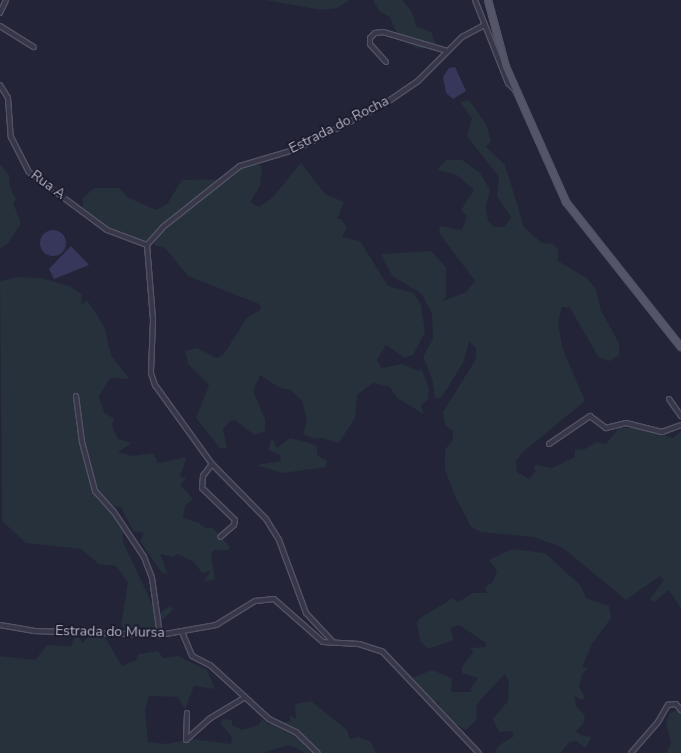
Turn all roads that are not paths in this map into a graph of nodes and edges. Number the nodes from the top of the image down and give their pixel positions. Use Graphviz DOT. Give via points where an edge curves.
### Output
graph roads {
  1 [pos="6,0"];
  2 [pos="475,0"];
  3 [pos="488,0"];
  4 [pos="0,12"];
  5 [pos="485,25"];
  6 [pos="0,26"];
  7 [pos="34,48"];
  8 [pos="447,51"];
  9 [pos="386,62"];
  10 [pos="0,85"];
  11 [pos="517,92"];
  12 [pos="148,245"];
  13 [pos="681,347"];
  14 [pos="76,396"];
  15 [pos="670,399"];
  16 [pos="681,416"];
  17 [pos="681,425"];
  18 [pos="549,444"];
  19 [pos="212,464"];
  20 [pos="220,536"];
  21 [pos="0,625"];
  22 [pos="182,632"];
  23 [pos="160,635"];
  24 [pos="333,642"];
  25 [pos="244,698"];
  26 [pos="681,710"];
  27 [pos="187,714"];
  28 [pos="318,753"];
  29 [pos="479,753"];
  30 [pos="631,753"];
  1 -- 4 [label="street"];
  2 -- 5 [label="street"];
  3 -- 11 [label="main road" via="498,42"];
  5 -- 8 [label="street, Estrada do Rocha"];
  5 -- 11 [label="street" via="508,83"];
  6 -- 7 [label="street"];
  8 -- 9 [label="street" via="383,32 375,33 370,44"];
  8 -- 12 [label="street, Estrada do Rocha" via="418,81 383,105 297,149 240,166 163,227"];
  10 -- 12 [label="street, Rua A" via="8,98 11,137 29,172 107,230"];
  11 -- 13 [label="main road" via="554,180 574,215"];
  12 -- 19 [label="street" via="153,379"];
  14 -- 23 [label="street" via="82,442 95,491 114,512 144,557 152,578"];
  15 -- 16 [label="street"];
  17 -- 18 [label="street" via="662,432 626,423 606,428 591,416"];
  19 -- 20 [label="street" via="204,476 202,488 235,520 234,525"];
  19 -- 24 [label="street" via="260,512 273,530 306,612"];
  21 -- 23 [label="street, Estrada do Mursa" via="34,631"];
  22 -- 23 [label="street, Estrada do Mursa"];
  22 -- 24 [label="street, Estrada do Mursa" via="216,625 255,601 268,598 284,604 320,640"];
  22 -- 25 [label="street" via="192,656 210,665"];
  24 -- 29 [label="street, Estrada do Mursa" via="369,645 383,652"];
  25 -- 27 [label="street" via="209,719 186,740"];
  25 -- 28 [label="street" via="269,719 304,738"];
  26 -- 30 [label="street" via="676,704 668,705"];
}
